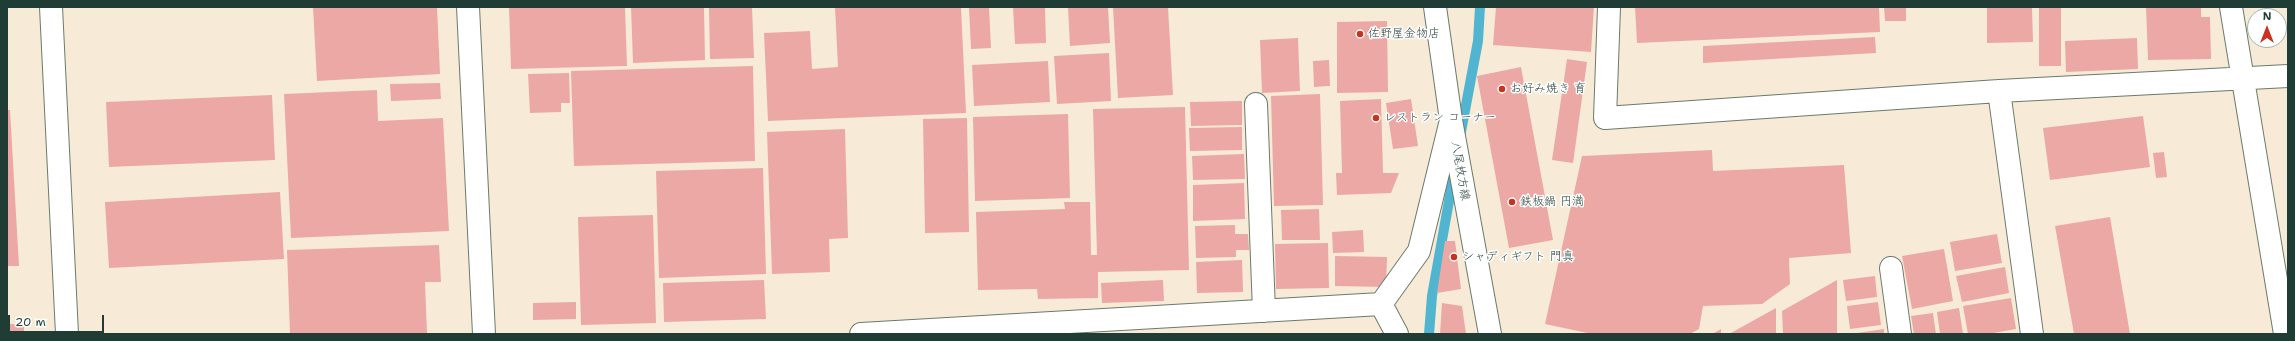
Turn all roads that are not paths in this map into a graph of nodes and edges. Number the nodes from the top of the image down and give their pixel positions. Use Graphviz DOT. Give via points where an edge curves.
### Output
graph roads {
  1 [pos="51,7"];
  2 [pos="468,7"];
  3 [pos="1435,7"];
  4 [pos="1609,7"];
  5 [pos="2231,7"];
  6 [pos="2288,76"];
  7 [pos="2243,78"];
  8 [pos="1999,91"];
  9 [pos="1256,104"];
  10 [pos="1451,120"];
  11 [pos="1891,268"];
  12 [pos="2283,297"];
  13 [pos="1381,304"];
  14 [pos="1264,311"];
  15 [pos="67,334"];
  16 [pos="484,334"];
  17 [pos="861,334"];
  18 [pos="1397,334"];
  19 [pos="1490,334"];
  20 [pos="1900,334"];
  21 [pos="2032,334"];
  22 [pos="2285,334"];
  1 -- 15 [label="street"];
  2 -- 16 [label="street"];
  3 -- 10 [label="street, 八尾枚方線"];
  4 -- 8 [label="street" via="1604,118"];
  5 -- 7 [label="street"];
  6 -- 7 [label="street"];
  7 -- 8 [label="street"];
  7 -- 12 [label="street"];
  8 -- 21 [label="street"];
  9 -- 14 [label="street"];
  10 -- 13 [label="street" via="1419,251"];
  10 -- 19 [label="street, 八尾枚方線"];
  11 -- 20 [label="street"];
  12 -- 22 [label="street"];
  13 -- 14 [label="street"];
  13 -- 18 [label="street"];
  14 -- 17 [label="street"];
}
